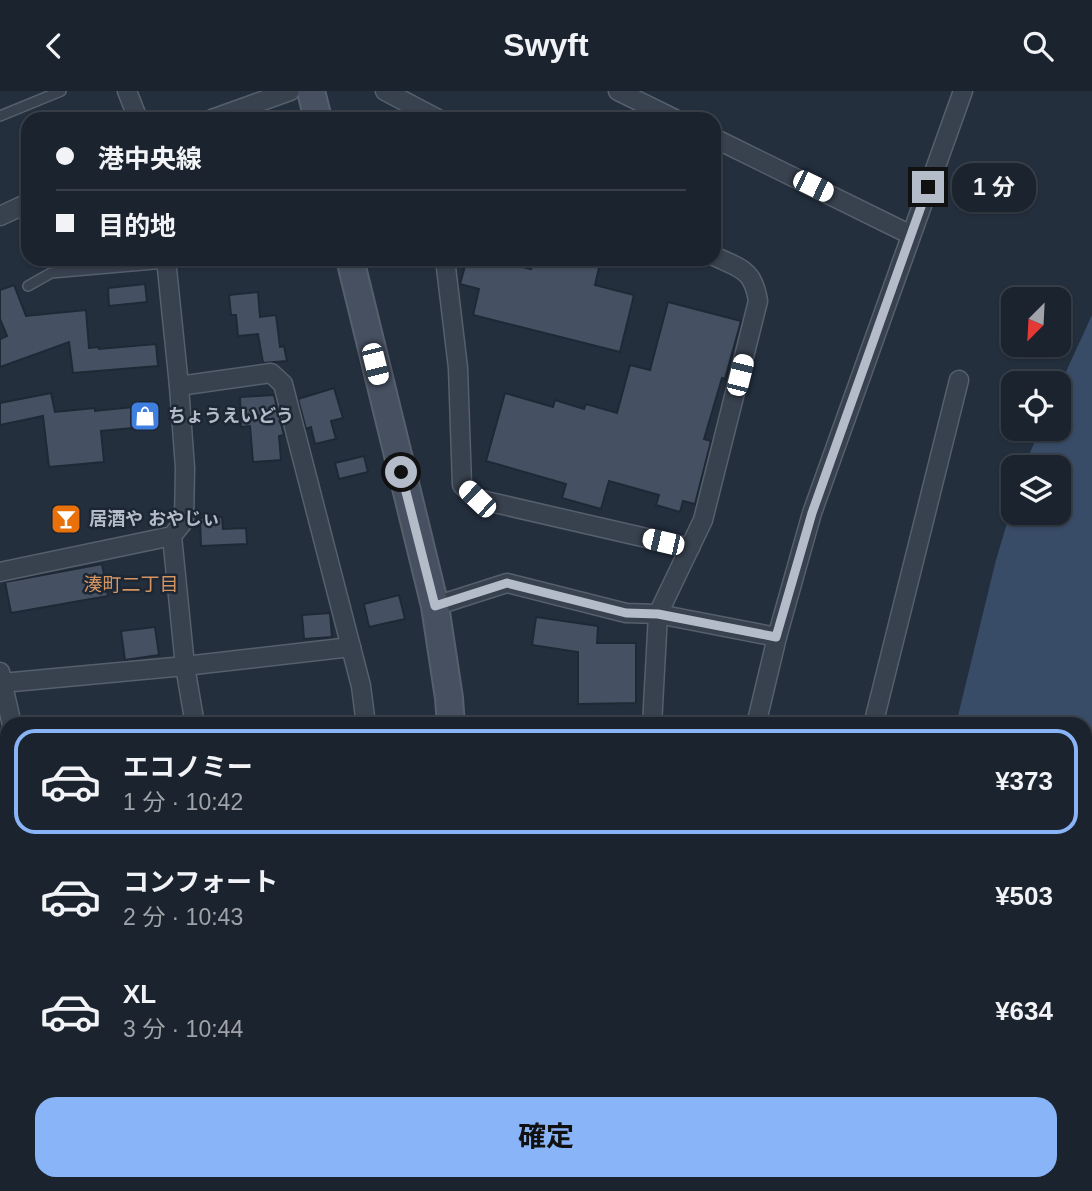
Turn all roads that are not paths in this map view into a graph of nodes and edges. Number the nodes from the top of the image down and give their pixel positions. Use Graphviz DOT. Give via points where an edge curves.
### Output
graph roads {
  1 [pos="61,91"];
  2 [pos="127,91"];
  3 [pos="290,91"];
  4 [pos="311,91"];
  5 [pos="384,91"];
  6 [pos="618,91"];
  7 [pos="962,91"];
  8 [pos="135,112"];
  9 [pos="232,112"];
  10 [pos="316,112"];
  11 [pos="424,112"];
  12 [pos="661,112"];
  13 [pos="0,116"];
  14 [pos="721,141"];
  15 [pos="21,206"];
  16 [pos="0,216"];
  17 [pos="911,235"];
  18 [pos="721,259"];
  19 [pos="118,266"];
  20 [pos="167,266"];
  21 [pos="352,266"];
  22 [pos="446,266"];
  23 [pos="28,286"];
  24 [pos="959,380"];
  25 [pos="180,386"];
  26 [pos="172,536"];
  27 [pos="690,548"];
  28 [pos="0,572"];
  29 [pos="435,606"];
  30 [pos="658,614"];
  31 [pos="776,637"];
  32 [pos="351,647"];
  33 [pos="185,666"];
  34 [pos="1,678"];
  35 [pos="10,717"];
  36 [pos="194,717"];
  37 [pos="365,717"];
  38 [pos="450,717"];
  39 [pos="652,717"];
  40 [pos="758,717"];
  41 [pos="875,717"];
  1 -- 13 [label="lane"];
  2 -- 8 [label="street"];
  3 -- 9 [label="street"];
  4 -- 10 [label="street"];
  5 -- 11 [label="street"];
  6 -- 12 [label="street"];
  7 -- 17 [label="street"];
  14 -- 17 [label="street"];
  15 -- 16 [label="street"];
  17 -- 31 [label="street" via="812,513"];
  18 -- 27 [label="street" via="755,282 758,302 703,520"];
  19 -- 23 [label="lane" via="51,273"];
  20 -- 25 [label="street"];
  21 -- 29 [label="street"];
  22 -- 27 [label="street" via="458,368 462,485 477,499"];
  24 -- 41 [label="street"];
  25 -- 26 [label="street" via="184,521"];
  25 -- 32 [label="street" via="271,373 283,384"];
  26 -- 28 [label="street"];
  26 -- 33 [label="street"];
  27 -- 30 [label="street"];
  29 -- 30 [label="street" via="507,583 626,613"];
  29 -- 38 [label="street"];
  30 -- 31 [label="street"];
  30 -- 39 [label="street"];
  31 -- 40 [label="street"];
  32 -- 33 [label="street"];
  32 -- 37 [label="street"];
  33 -- 34 [label="street"];
  33 -- 36 [label="street"];
  34 -- 35 [label="street"];
}
